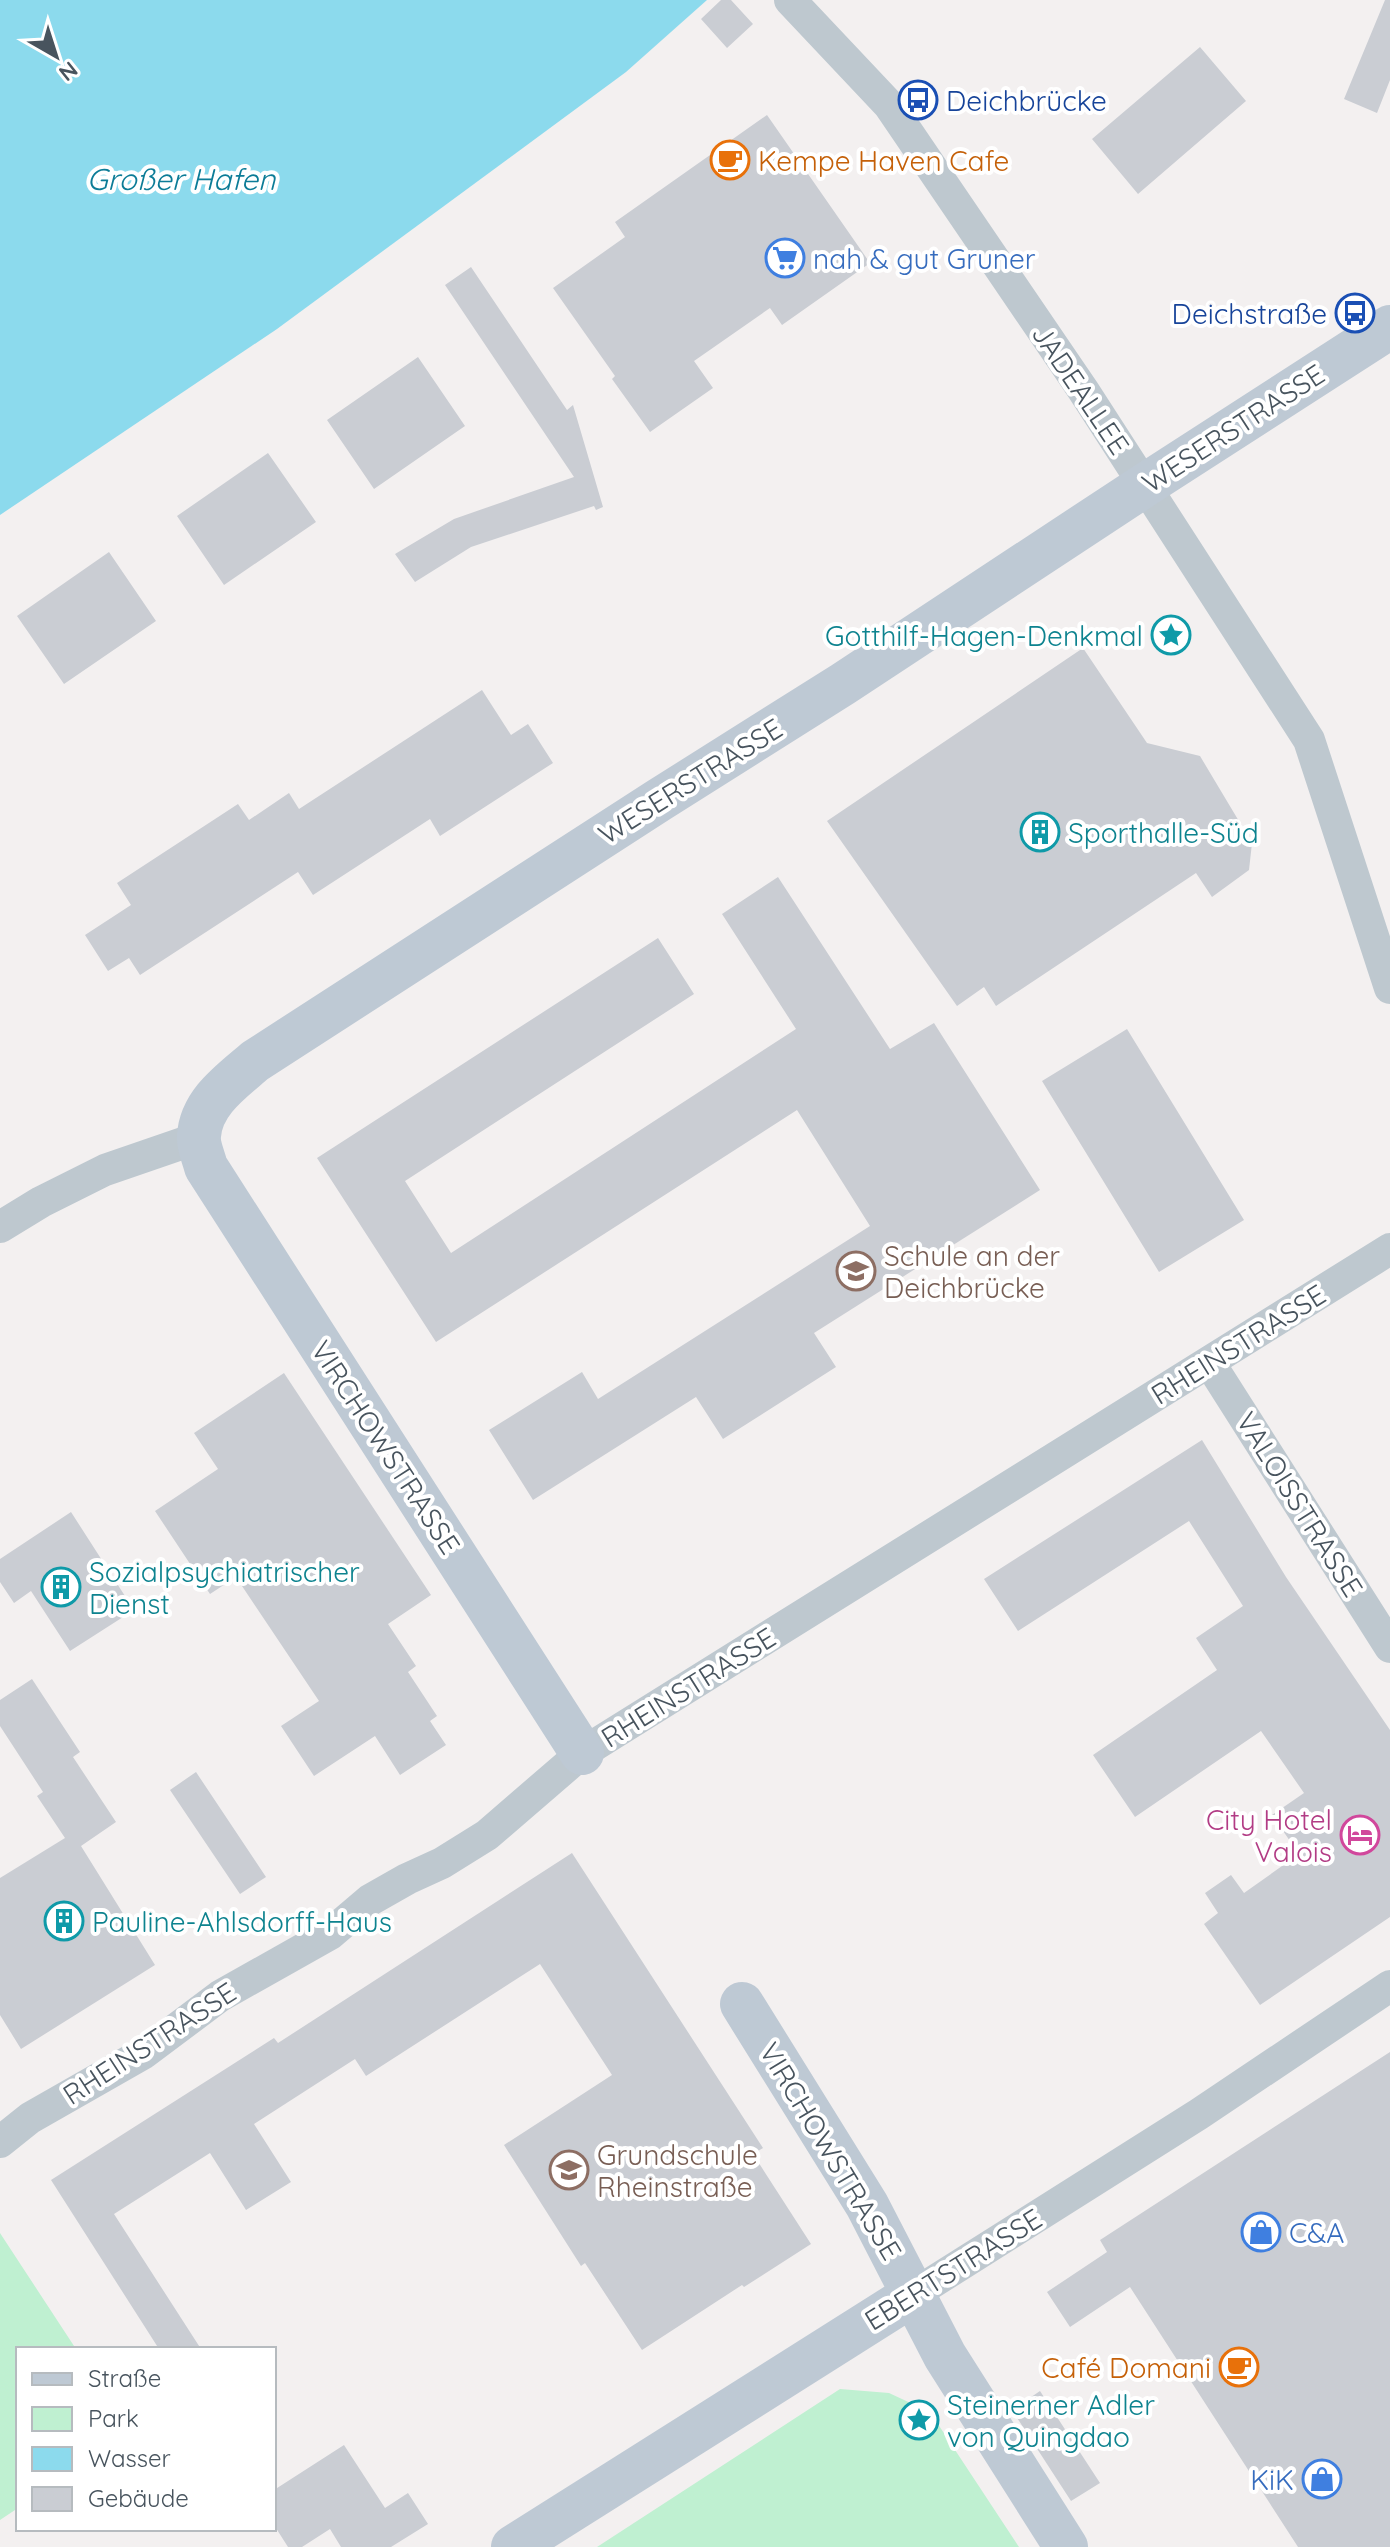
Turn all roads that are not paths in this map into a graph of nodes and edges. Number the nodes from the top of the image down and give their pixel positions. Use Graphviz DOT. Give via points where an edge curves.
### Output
graph roads {
  1 [pos="790,0"];
  2 [pos="1390,327"];
  3 [pos="1145,485"];
  4 [pos="1390,988"];
  5 [pos="198,1138"];
  6 [pos="0,1227"];
  7 [pos="1390,1249"];
  8 [pos="1209,1362"];
  9 [pos="1390,1647"];
  10 [pos="582,1753"];
  11 [pos="1390,1986"];
  12 [pos="742,2004"];
  13 [pos="0,2142"];
  14 [pos="914,2294"];
  15 [pos="513,2547"];
  16 [pos="1066,2547"];
  1 -- 3 [label="street, JADEALLEE" via="889,105"];
  2 -- 3 [label="street, WESERSTRASSE"];
  3 -- 4 [label="street, JADEALLEE" via="1309,740"];
  3 -- 5 [label="street, WESERSTRASSE" via="255,1061 205,1110"];
  5 -- 6 [label="street" via="105,1170"];
  5 -- 10 [label="street, VIRCHOWSTRASSE" via="206,1167"];
  7 -- 8 [label="street, RHEINSTRASSE"];
  8 -- 9 [label="street, VALOISSTRASSE"];
  8 -- 10 [label="street, RHEINSTRASSE"];
  10 -- 13 [label="street, RHEINSTRASSE" via="487,1835 370,1900 330,1934 220,1996 144,2053 30,2118"];
  11 -- 14 [label="street, EBERTSTRASSE"];
  12 -- 14 [label="street, VIRCHOWSTRASSE" via="867,2205"];
  14 -- 15 [label="street, EBERTSTRASSE"];
  14 -- 16 [label="street, VIRCHOWSTRASSE" via="945,2356"];
}
